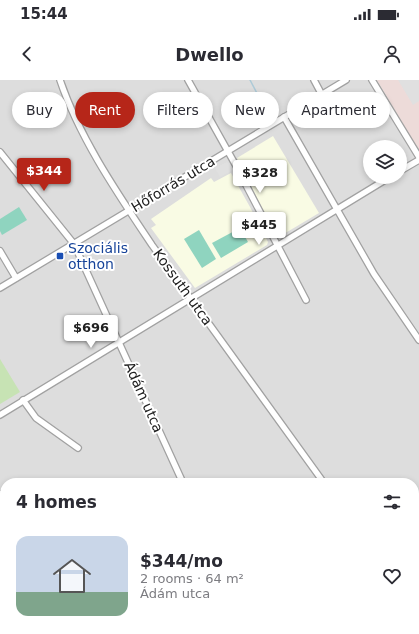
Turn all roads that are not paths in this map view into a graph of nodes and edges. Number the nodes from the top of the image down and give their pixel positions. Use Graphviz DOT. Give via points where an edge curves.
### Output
graph roads {
  1 [pos="60,80"];
  2 [pos="188,80"];
  3 [pos="314,80"];
  4 [pos="346,80"];
  5 [pos="372,80"];
  6 [pos="320,92"];
  7 [pos="327,92"];
  8 [pos="287,115"];
  9 [pos="284,117"];
  10 [pos="227,151"];
  11 [pos="0,152"];
  12 [pos="419,159"];
  13 [pos="407,167"];
  14 [pos="378,184"];
  15 [pos="336,209"];
  16 [pos="129,210"];
  17 [pos="74,244"];
  18 [pos="276,246"];
  19 [pos="0,251"];
  20 [pos="16,278"];
  21 [pos="0,288"];
  22 [pos="191,298"];
  23 [pos="306,300"];
  24 [pos="418,337"];
  25 [pos="120,342"];
  26 [pos="23,400"];
  27 [pos="0,414"];
  28 [pos="78,448"];
  29 [pos="181,478"];
  30 [pos="320,478"];
  1 -- 16 [label="street, Kossuth utca" via="84,134"];
  2 -- 10 [label="street"];
  3 -- 6 [label="street"];
  4 -- 7 [label="street, Hőforrás utca"];
  5 -- 12 [label="street"];
  8 -- 9 [label="street, Hőforrás utca"];
  9 -- 10 [label="street, Hőforrás utca"];
  9 -- 15 [label="street"];
  10 -- 16 [label="street, Hőforrás utca"];
  10 -- 18 [label="street"];
  11 -- 17 [label="street, Ádám utca"];
  12 -- 13 [label="street"];
  14 -- 15 [label="street"];
  15 -- 18 [label="street"];
  15 -- 24 [label="street" via="374,274"];
  16 -- 17 [label="street, Hőforrás utca"];
  16 -- 22 [label="street, Kossuth utca"];
  17 -- 20 [label="street, Hőforrás utca"];
  17 -- 25 [label="street, Ádám utca"];
  18 -- 22 [label="street"];
  18 -- 23 [label="street"];
  19 -- 20 [label="street"];
  20 -- 21 [label="street, Hőforrás utca"];
  22 -- 25 [label="street"];
  22 -- 30 [label="street, Kossuth utca"];
  25 -- 26 [label="street"];
  25 -- 29 [label="street, Ádám utca"];
  26 -- 27 [label="street"];
  26 -- 28 [label="street" via="36,418"];
}
